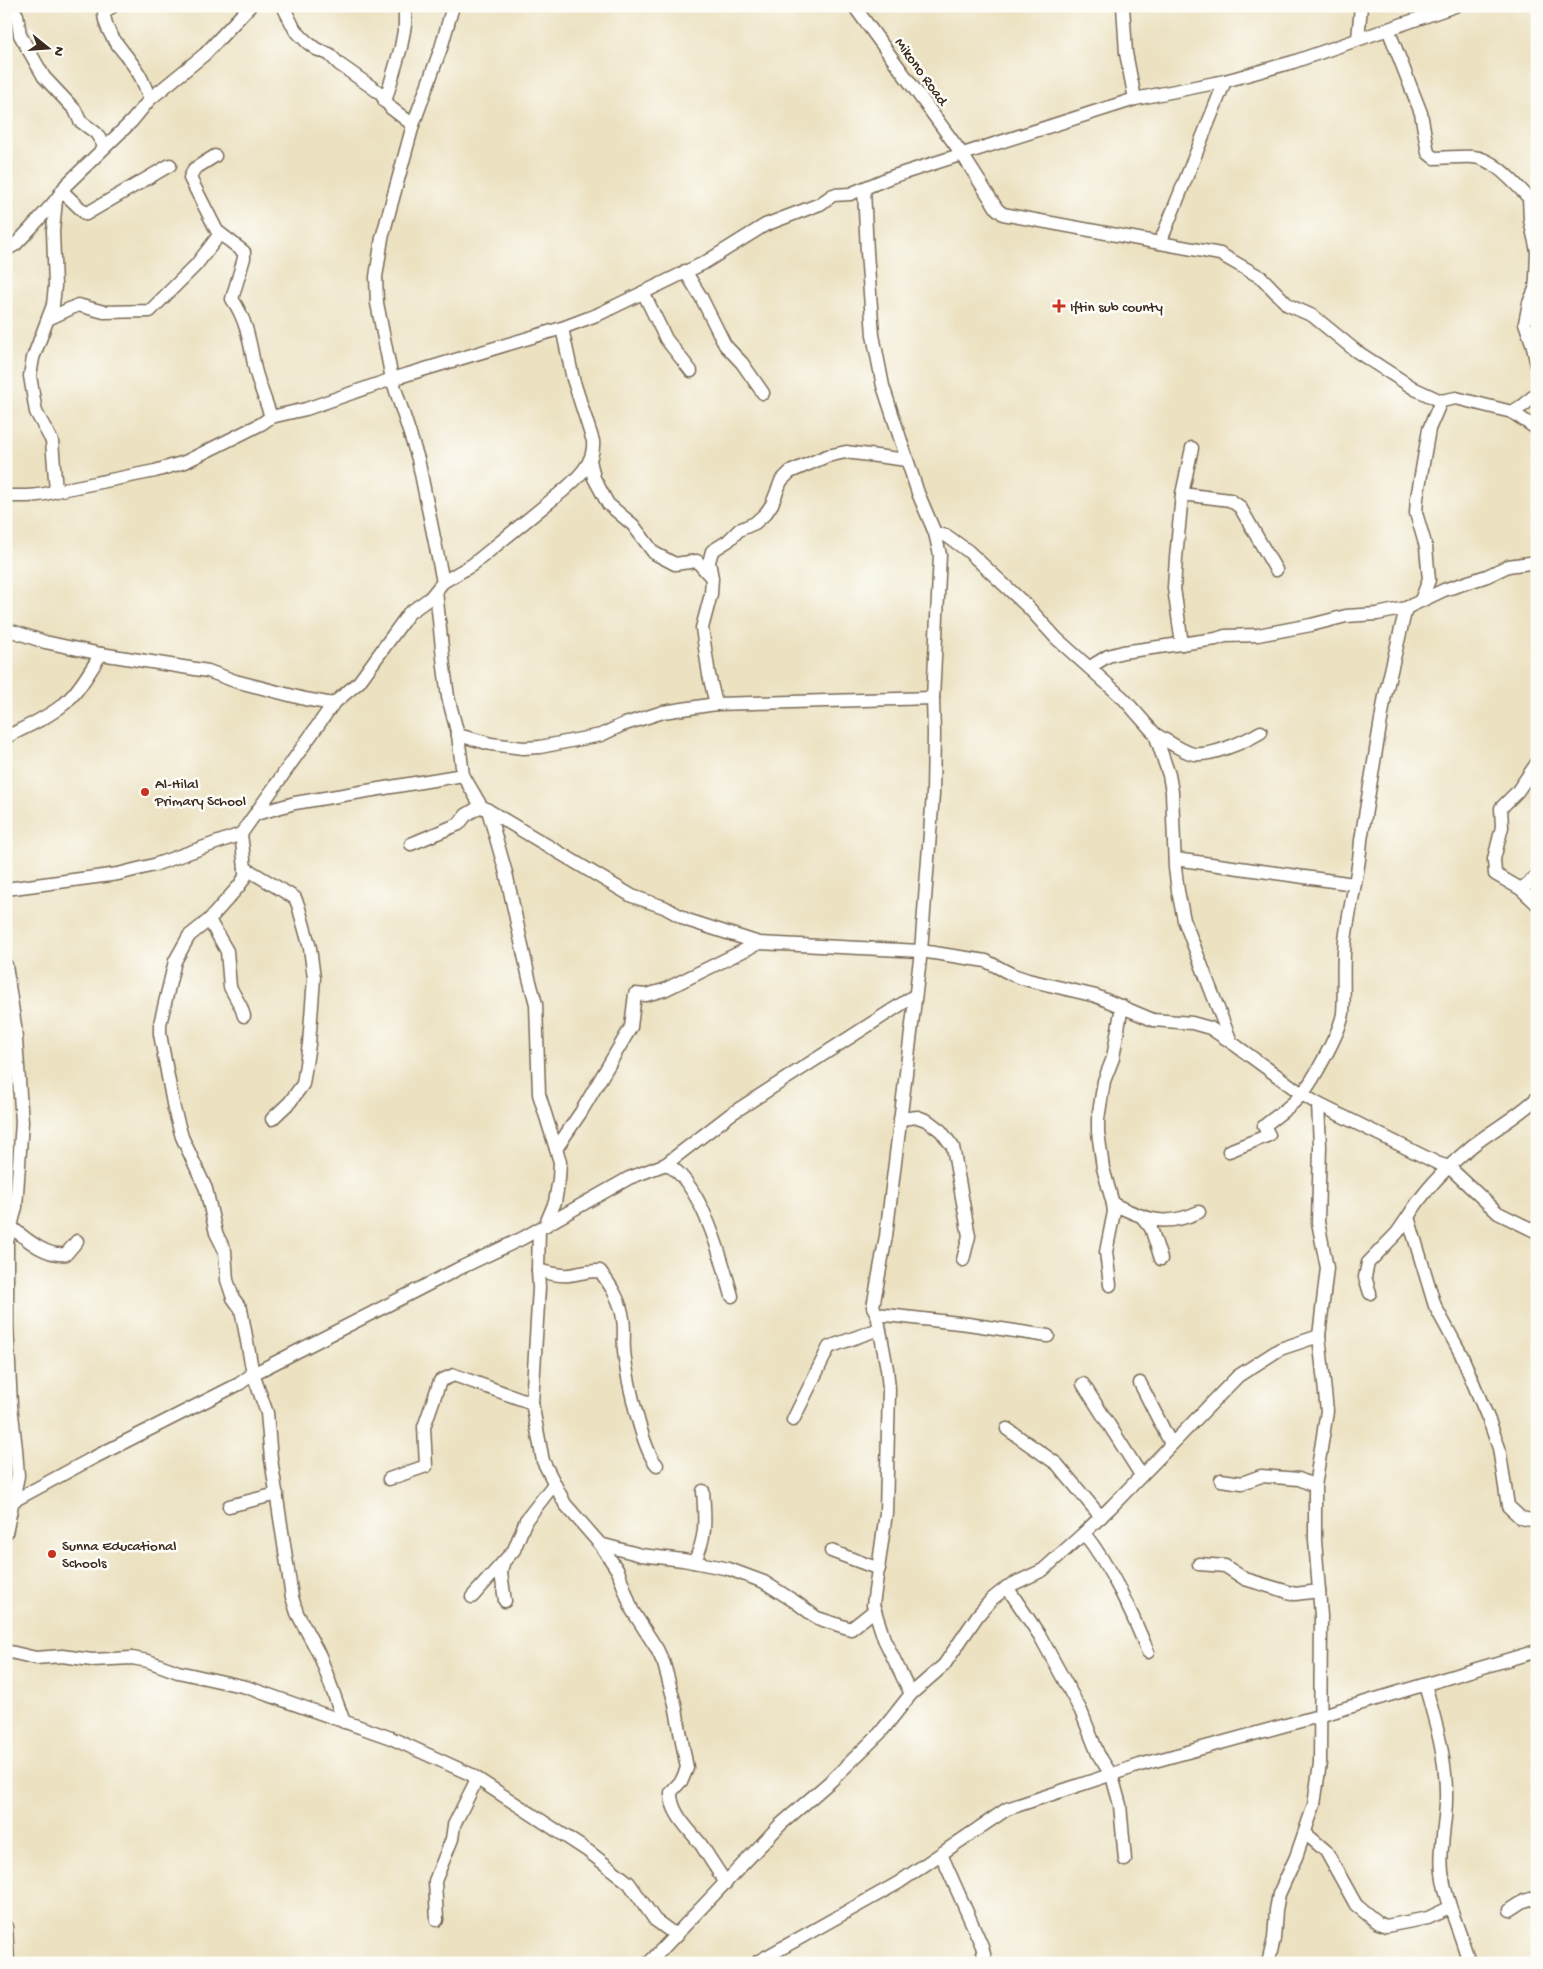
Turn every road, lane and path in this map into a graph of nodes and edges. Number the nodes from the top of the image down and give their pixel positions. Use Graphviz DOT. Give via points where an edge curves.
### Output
graph roads {
  1 [pos="11,6"];
  2 [pos="113,6"];
  3 [pos="250,6"];
  4 [pos="283,6"];
  5 [pos="405,6"];
  6 [pos="454,6"];
  7 [pos="854,6"];
  8 [pos="1123,6"];
  9 [pos="1361,6"];
  10 [pos="1455,6"];
  11 [pos="1388,29"];
  12 [pos="20,35"];
  13 [pos="6,37"];
  14 [pos="1358,39"];
  15 [pos="1225,81"];
  16 [pos="150,99"];
  17 [pos="1135,100"];
  18 [pos="385,102"];
  19 [pos="413,125"];
  20 [pos="104,147"];
  21 [pos="962,154"];
  22 [pos="215,156"];
  23 [pos="170,165"];
  24 [pos="864,189"];
  25 [pos="1533,195"];
  26 [pos="59,196"];
  27 [pos="220,234"];
  28 [pos="1160,243"];
  29 [pos="6,250"];
  30 [pos="685,271"];
  31 [pos="643,292"];
  32 [pos="48,319"];
  33 [pos="562,328"];
  34 [pos="1537,366"];
  35 [pos="691,371"];
  36 [pos="392,379"];
  37 [pos="763,393"];
  38 [pos="1537,393"];
  39 [pos="1441,401"];
  40 [pos="1512,412"];
  41 [pos="271,417"];
  42 [pos="1537,429"];
  43 [pos="1192,448"];
  44 [pos="590,460"];
  45 [pos="907,460"];
  46 [pos="56,491"];
  47 [pos="1182,494"];
  48 [pos="6,496"];
  49 [pos="936,533"];
  50 [pos="1537,562"];
  51 [pos="1276,570"];
  52 [pos="712,578"];
  53 [pos="439,586"];
  54 [pos="1421,600"];
  55 [pos="1406,608"];
  56 [pos="6,628"];
  57 [pos="1182,644"];
  58 [pos="101,654"];
  59 [pos="1090,667"];
  60 [pos="933,698"];
  61 [pos="334,704"];
  62 [pos="716,704"];
  63 [pos="1261,732"];
  64 [pos="1155,734"];
  65 [pos="458,735"];
  66 [pos="6,737"];
  67 [pos="1537,763"];
  68 [pos="463,775"];
  69 [pos="485,808"];
  70 [pos="256,814"];
  71 [pos="242,834"];
  72 [pos="412,844"];
  73 [pos="1175,859"];
  74 [pos="245,868"];
  75 [pos="1537,876"];
  76 [pos="1354,884"];
  77 [pos="6,888"];
  78 [pos="1521,889"];
  79 [pos="1537,904"];
  80 [pos="209,920"];
  81 [pos="759,943"];
  82 [pos="921,951"];
  83 [pos="6,965"];
  84 [pos="914,996"];
  85 [pos="1122,1006"];
  86 [pos="244,1016"];
  87 [pos="1231,1042"];
  88 [pos="1302,1094"];
  89 [pos="1537,1098"];
  90 [pos="1318,1104"];
  91 [pos="272,1119"];
  92 [pos="900,1119"];
  93 [pos="556,1149"];
  94 [pos="1229,1151"];
  95 [pos="666,1164"];
  96 [pos="1449,1167"];
  97 [pos="1113,1204"];
  98 [pos="1199,1212"];
  99 [pos="1408,1217"];
  100 [pos="1143,1218"];
  101 [pos="542,1227"];
  102 [pos="8,1228"];
  103 [pos="1537,1232"];
  104 [pos="77,1241"];
  105 [pos="1161,1258"];
  106 [pos="963,1260"];
  107 [pos="538,1270"];
  108 [pos="1110,1285"];
  109 [pos="1370,1292"];
  110 [pos="732,1296"];
  111 [pos="877,1314"];
  112 [pos="879,1329"];
  113 [pos="1048,1336"];
  114 [pos="1319,1336"];
  115 [pos="7,1343"];
  116 [pos="253,1374"];
  117 [pos="1140,1382"];
  118 [pos="1083,1384"];
  119 [pos="532,1403"];
  120 [pos="793,1420"];
  121 [pos="1007,1429"];
  122 [pos="1171,1444"];
  123 [pos="657,1465"];
  124 [pos="1141,1475"];
  125 [pos="389,1479"];
  126 [pos="1221,1480"];
  127 [pos="554,1484"];
  128 [pos="1315,1486"];
  129 [pos="703,1491"];
  130 [pos="277,1494"];
  131 [pos="10,1502"];
  132 [pos="229,1506"];
  133 [pos="1101,1517"];
  134 [pos="1537,1521"];
  135 [pos="6,1533"];
  136 [pos="1084,1533"];
  137 [pos="600,1544"];
  138 [pos="831,1551"];
  139 [pos="694,1562"];
  140 [pos="504,1563"];
  141 [pos="1199,1564"];
  142 [pos="879,1568"];
  143 [pos="1007,1587"];
  144 [pos="1319,1591"];
  145 [pos="472,1598"];
  146 [pos="505,1600"];
  147 [pos="874,1610"];
  148 [pos="6,1651"];
  149 [pos="1537,1651"];
  150 [pos="1148,1652"];
  151 [pos="1425,1685"];
  152 [pos="911,1694"];
  153 [pos="1319,1716"];
  154 [pos="344,1722"];
  155 [pos="1112,1776"];
  156 [pos="477,1779"];
  157 [pos="1305,1833"];
  158 [pos="941,1854"];
  159 [pos="1126,1860"];
  160 [pos="726,1883"];
  161 [pos="1537,1896"];
  162 [pos="1449,1908"];
  163 [pos="1510,1910"];
  164 [pos="437,1920"];
  165 [pos="6,1927"];
  166 [pos="677,1936"];
  167 [pos="757,1962"];
  168 [pos="8,1963"];
  169 [pos="650,1963"];
  170 [pos="986,1963"];
  171 [pos="1268,1963"];
  172 [pos="1469,1963"];
  1 -- 12 [label="street" via="17,15"];
  2 -- 16 [label="street" via="104,14 108,28 113,40 124,50 138,72"];
  3 -- 16 [label="street" via="205,54"];
  4 -- 18 [label="street" via="307,42 329,54 380,93"];
  5 -- 18 [label="street" via="403,38"];
  6 -- 19 [label="street"];
  7 -- 21 [label="street, Mikono Road"];
  8 -- 17 [label="street" via="1126,53"];
  9 -- 14 [label="street"];
  10 -- 11 [label="street"];
  11 -- 14 [label="street"];
  11 -- 25 [label="street" via="1421,113 1428,153 1434,158 1474,156 1485,160"];
  12 -- 13 [label="street"];
  12 -- 20 [label="street" via="44,77 75,110 80,121 96,133"];
  14 -- 15 [label="street"];
  15 -- 17 [label="street"];
  15 -- 28 [label="street"];
  16 -- 20 [label="street"];
  17 -- 21 [label="street"];
  18 -- 19 [label="street"];
  19 -- 36 [label="street" via="382,238 376,277 377,303"];
  20 -- 26 [label="street"];
  21 -- 24 [label="street"];
  21 -- 28 [label="street, Mikono Road" via="1002,214"];
  22 -- 27 [label="street" via="194,169 190,178"];
  23 -- 26 [label="street" via="86,214"];
  24 -- 30 [label="street" via="833,195 820,204 765,225 704,263"];
  24 -- 45 [label="street" via="873,335 883,386"];
  25 -- 34 [label="street" via="1530,220 1537,251 1536,278 1525,323"];
  26 -- 29 [label="street" via="21,239"];
  26 -- 32 [label="street" via="53,231 55,286"];
  27 -- 32 [label="street" via="196,265 150,311 104,312 78,305"];
  27 -- 41 [label="street" via="244,252 232,299 245,323"];
  28 -- 39 [label="street, Mikono Road" via="1220,254 1237,263 1262,278 1288,305 1312,316 1356,351"];
  30 -- 31 [label="street"];
  30 -- 37 [label="street" via="725,345"];
  31 -- 33 [label="street"];
  31 -- 35 [label="street" via="666,339"];
  32 -- 46 [label="street" via="33,358 30,376 36,412 52,441"];
  33 -- 36 [label="street"];
  33 -- 44 [label="street" via="573,379 593,441"];
  36 -- 41 [label="street" via="306,409"];
  36 -- 53 [label="street" via="418,459"];
  38 -- 40 [label="street"];
  39 -- 40 [label="street" via="1456,398"];
  39 -- 54 [label="street" via="1429,429 1417,498 1416,513 1426,547 1428,580"];
  40 -- 42 [label="street"];
  41 -- 46 [label="street" via="185,462"];
  43 -- 47 [label="street"];
  44 -- 52 [label="street" via="594,478 608,504 633,526 654,553 675,564 697,561"];
  44 -- 53 [label="street" via="576,479 552,500 472,565"];
  45 -- 49 [label="street"];
  45 -- 52 [label="street" via="846,452 790,472 781,481 766,513 712,551 709,562"];
  46 -- 48 [label="street" via="31,497"];
  47 -- 51 [label="street" via="1230,500 1240,507"];
  47 -- 57 [label="street" via="1174,588"];
  49 -- 59 [label="street" via="948,536 968,551"];
  49 -- 60 [label="street" via="940,589"];
  50 -- 54 [label="street" via="1508,566"];
  52 -- 62 [label="street" via="702,628"];
  53 -- 61 [label="street" via="409,613 359,682"];
  53 -- 65 [label="street" via="445,674"];
  54 -- 55 [label="street"];
  55 -- 57 [label="street" via="1346,616 1258,635 1225,636"];
  55 -- 76 [label="street" via="1383,706"];
  56 -- 58 [label="street" via="44,642"];
  57 -- 59 [label="street" via="1123,652 1108,656"];
  58 -- 61 [label="street" via="208,671 234,681"];
  58 -- 66 [label="street" via="64,704"];
  59 -- 64 [label="street"];
  60 -- 62 [label="street"];
  60 -- 82 [label="street" via="933,794"];
  61 -- 70 [label="street"];
  62 -- 65 [label="street" via="663,712 601,735 555,745 524,748"];
  63 -- 64 [label="street" via="1247,740 1199,754 1190,753"];
  64 -- 73 [label="street" via="1172,792"];
  65 -- 68 [label="street"];
  67 -- 78 [label="street" via="1501,808 1502,827 1494,858 1495,874"];
  68 -- 69 [label="street"];
  68 -- 70 [label="street" via="295,803"];
  69 -- 72 [label="street" via="466,815 459,824"];
  69 -- 81 [label="street" via="632,896 664,907 687,920"];
  69 -- 93 [label="street" via="506,873 536,1004 539,1094"];
  70 -- 71 [label="street"];
  71 -- 74 [label="street"];
  71 -- 77 [label="street" via="118,874"];
  73 -- 76 [label="street"];
  73 -- 87 [label="street" via="1184,920"];
  74 -- 80 [label="street" via="245,877 239,886"];
  74 -- 91 [label="street" via="294,898 310,948 314,978 303,1084"];
  75 -- 78 [label="street"];
  76 -- 88 [label="street" via="1344,948 1342,1015 1331,1045"];
  78 -- 79 [label="street"];
  80 -- 86 [label="street" via="227,951 230,987"];
  80 -- 116 [label="street" via="189,936 175,961 160,1024 161,1045 182,1136 206,1189 216,1233 225,1251 227,1280 241,1309"];
  81 -- 82 [label="street"];
  81 -- 93 [label="street" via="664,990 635,994 631,1027"];
  82 -- 84 [label="street"];
  82 -- 85 [label="street" via="986,961 1028,980 1096,996"];
  83 -- 102 [label="street" via="15,1026 22,1122 16,1208"];
  84 -- 92 [label="street"];
  84 -- 95 [label="street" via="731,1114"];
  85 -- 87 [label="street" via="1153,1020 1192,1022 1210,1028"];
  85 -- 97 [label="street" via="1098,1119 1103,1168"];
  87 -- 88 [label="street"];
  88 -- 90 [label="street"];
  88 -- 94 [label="street" via="1264,1126 1269,1135"];
  89 -- 96 [label="street"];
  90 -- 96 [label="street"];
  90 -- 114 [label="street" via="1318,1222 1327,1268"];
  92 -- 106 [label="street" via="923,1119 941,1130 954,1147 969,1236"];
  92 -- 111 [label="street" via="886,1236 873,1307"];
  93 -- 101 [label="street" via="560,1162 559,1179 554,1202"];
  95 -- 101 [label="street" via="629,1178"];
  95 -- 110 [label="street" via="686,1181 700,1204"];
  96 -- 99 [label="street" via="1426,1191"];
  96 -- 103 [label="street" via="1498,1213"];
  97 -- 100 [label="street"];
  97 -- 108 [label="street" via="1106,1252"];
  98 -- 100 [label="street" via="1183,1219"];
  99 -- 109 [label="street" via="1368,1263 1365,1277"];
  99 -- 134 [label="street" via="1435,1306 1461,1354 1490,1423 1500,1454 1508,1506 1521,1518"];
  100 -- 105 [label="street" via="1151,1228"];
  101 -- 107 [label="street"];
  101 -- 116 [label="street"];
  102 -- 104 [label="street" via="58,1255 66,1254"];
  102 -- 115 [label="street"];
  107 -- 119 [label="street"];
  107 -- 123 [label="street" via="555,1275 600,1271 612,1288 623,1319 624,1352 638,1414 650,1458"];
  111 -- 112 [label="street"];
  111 -- 113 [label="street"];
  112 -- 120 [label="street" via="829,1347"];
  112 -- 142 [label="street" via="889,1389 886,1513"];
  114 -- 122 [label="street" via="1280,1350 1238,1376"];
  114 -- 128 [label="street" via="1327,1411"];
  115 -- 131 [label="street" via="18,1476"];
  116 -- 130 [label="street" via="267,1413"];
  116 -- 131 [label="street"];
  117 -- 122 [label="street"];
  118 -- 124 [label="street"];
  119 -- 125 [label="street" via="454,1375 440,1381 424,1427 426,1466"];
  119 -- 127 [label="street" via="543,1461"];
  121 -- 133 [label="street" via="1057,1464"];
  122 -- 124 [label="street"];
  124 -- 133 [label="street"];
  126 -- 128 [label="street" via="1242,1483 1261,1476 1300,1478"];
  127 -- 137 [label="street" via="564,1504"];
  127 -- 140 [label="street" via="526,1520 514,1550"];
  128 -- 144 [label="street"];
  129 -- 139 [label="street" via="706,1524"];
  130 -- 132 [label="street"];
  130 -- 154 [label="street" via="292,1597 320,1656"];
  131 -- 135 [label="street"];
  133 -- 136 [label="street"];
  136 -- 143 [label="street" via="1043,1570"];
  136 -- 150 [label="street" via="1102,1556"];
  137 -- 139 [label="street" via="641,1555"];
  137 -- 160 [label="street" via="618,1572 632,1610 658,1649 668,1678 687,1768 671,1792 670,1801"];
  138 -- 142 [label="street"];
  139 -- 147 [label="street" via="764,1582 817,1618 851,1629"];
  140 -- 145 [label="street"];
  140 -- 146 [label="street" via="501,1573"];
  141 -- 144 [label="street" via="1225,1566 1245,1579 1295,1594"];
  142 -- 147 [label="street"];
  143 -- 152 [label="street" via="978,1615 944,1665"];
  143 -- 155 [label="street" via="1040,1636 1081,1710 1098,1754"];
  144 -- 153 [label="street"];
  147 -- 152 [label="street" via="884,1639"];
  148 -- 154 [label="street" via="36,1658 139,1659 178,1672 246,1687"];
  149 -- 151 [label="street"];
  151 -- 153 [label="street"];
  151 -- 162 [label="street" via="1440,1737 1445,1770 1442,1873"];
  152 -- 160 [label="street" via="880,1733 780,1825"];
  153 -- 155 [label="street" via="1140,1765"];
  153 -- 157 [label="street" via="1320,1763 1314,1805"];
  154 -- 156 [label="street" via="392,1738"];
  155 -- 158 [label="street" via="1007,1809"];
  155 -- 159 [label="street" via="1120,1805"];
  156 -- 164 [label="street" via="454,1825 452,1839 435,1882"];
  156 -- 166 [label="street" via="612,1869 629,1883 655,1920"];
  157 -- 162 [label="street" via="1326,1851 1356,1905 1378,1922 1386,1926 1428,1918"];
  157 -- 171 [label="street" via="1279,1894"];
  158 -- 167 [label="street" via="898,1883"];
  158 -- 170 [label="street" via="982,1946"];
  160 -- 166 [label="street"];
  161 -- 163 [label="street"];
  162 -- 172 [label="street"];
  165 -- 168 [label="street"];
  166 -- 169 [label="street"];
}
